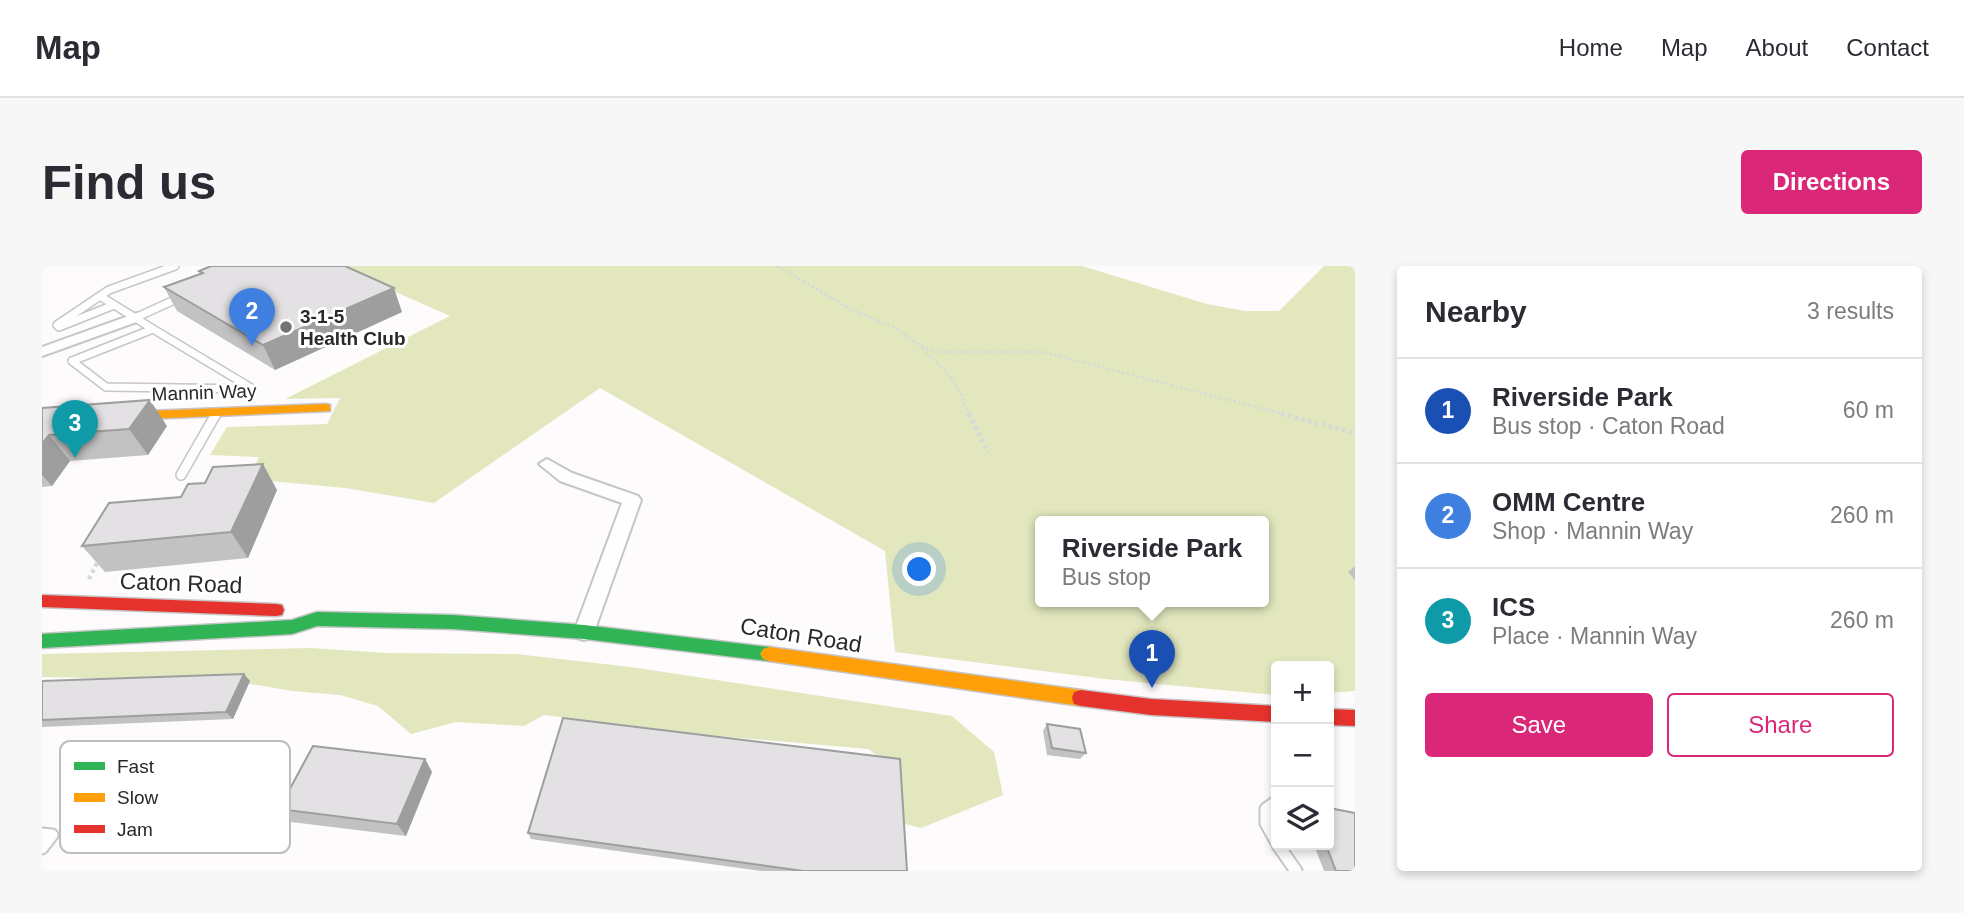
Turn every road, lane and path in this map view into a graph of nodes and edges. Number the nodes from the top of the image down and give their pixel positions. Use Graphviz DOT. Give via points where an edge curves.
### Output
graph roads {
  1 [pos="175,266"];
  2 [pos="777,266"];
  3 [pos="192,293"];
  4 [pos="100,296"];
  5 [pos="114,305"];
  6 [pos="136,317"];
  7 [pos="155,328"];
  8 [pos="919,345"];
  9 [pos="42,352"];
  10 [pos="326,408"];
  11 [pos="217,412"];
  12 [pos="110,416"];
  13 [pos="1355,433"];
  14 [pos="988,453"];
  15 [pos="547,464"];
  16 [pos="181,475"];
  17 [pos="96,551"];
  18 [pos="86,586"];
  19 [pos="42,601"];
  20 [pos="317,620"];
  21 [pos="79,621"];
  22 [pos="584,632"];
  23 [pos="122,635"];
  24 [pos="42,641"];
  25 [pos="1271,715"];
  26 [pos="1334,717"];
  27 [pos="1355,719"];
  28 [pos="1271,806"];
  29 [pos="1271,832"];
  30 [pos="42,834"];
  31 [pos="42,848"];
  32 [pos="1282,850"];
  33 [pos="1296,871"];
  1 -- 4 [label="lane"];
  2 -- 8 [label="path"];
  3 -- 6 [label="lane"];
  4 -- 5 [label="lane"];
  4 -- 5 [label="lane" via="57,325"];
  5 -- 6 [label="lane"];
  6 -- 7 [label="lane"];
  6 -- 9 [label="street"];
  7 -- 7 [label="lane" via="166,335 253,389 106,387 72,361"];
  8 -- 13 [label="path" via="935,352 1043,352"];
  8 -- 14 [label="path" via="953,379"];
  10 -- 11 [label="main road, Mannin Way"];
  11 -- 12 [label="main road, Mannin Way"];
  11 -- 16 [label="lane"];
  15 -- 22 [label="street" via="566,477 632,500"];
  17 -- 18 [label="path" via="99,560"];
  19 -- 20 [label="main road, Caton Road" via="302,611"];
  20 -- 22 [label="main road, Caton Road" via="453,622"];
  20 -- 23 [label="main road, Caton Road" via="292,627"];
  21 -- 23 [label="main road"];
  22 -- 25 [label="main road, Caton Road" via="720,646 1151,707"];
  23 -- 24 [label="main road, Caton Road"];
  26 -- 27 [label="main road"];
  28 -- 29 [label="lane" via="1266,809 1266,823"];
  30 -- 31 [label="lane" via="52,835"];
  32 -- 33 [label="lane"];
}
